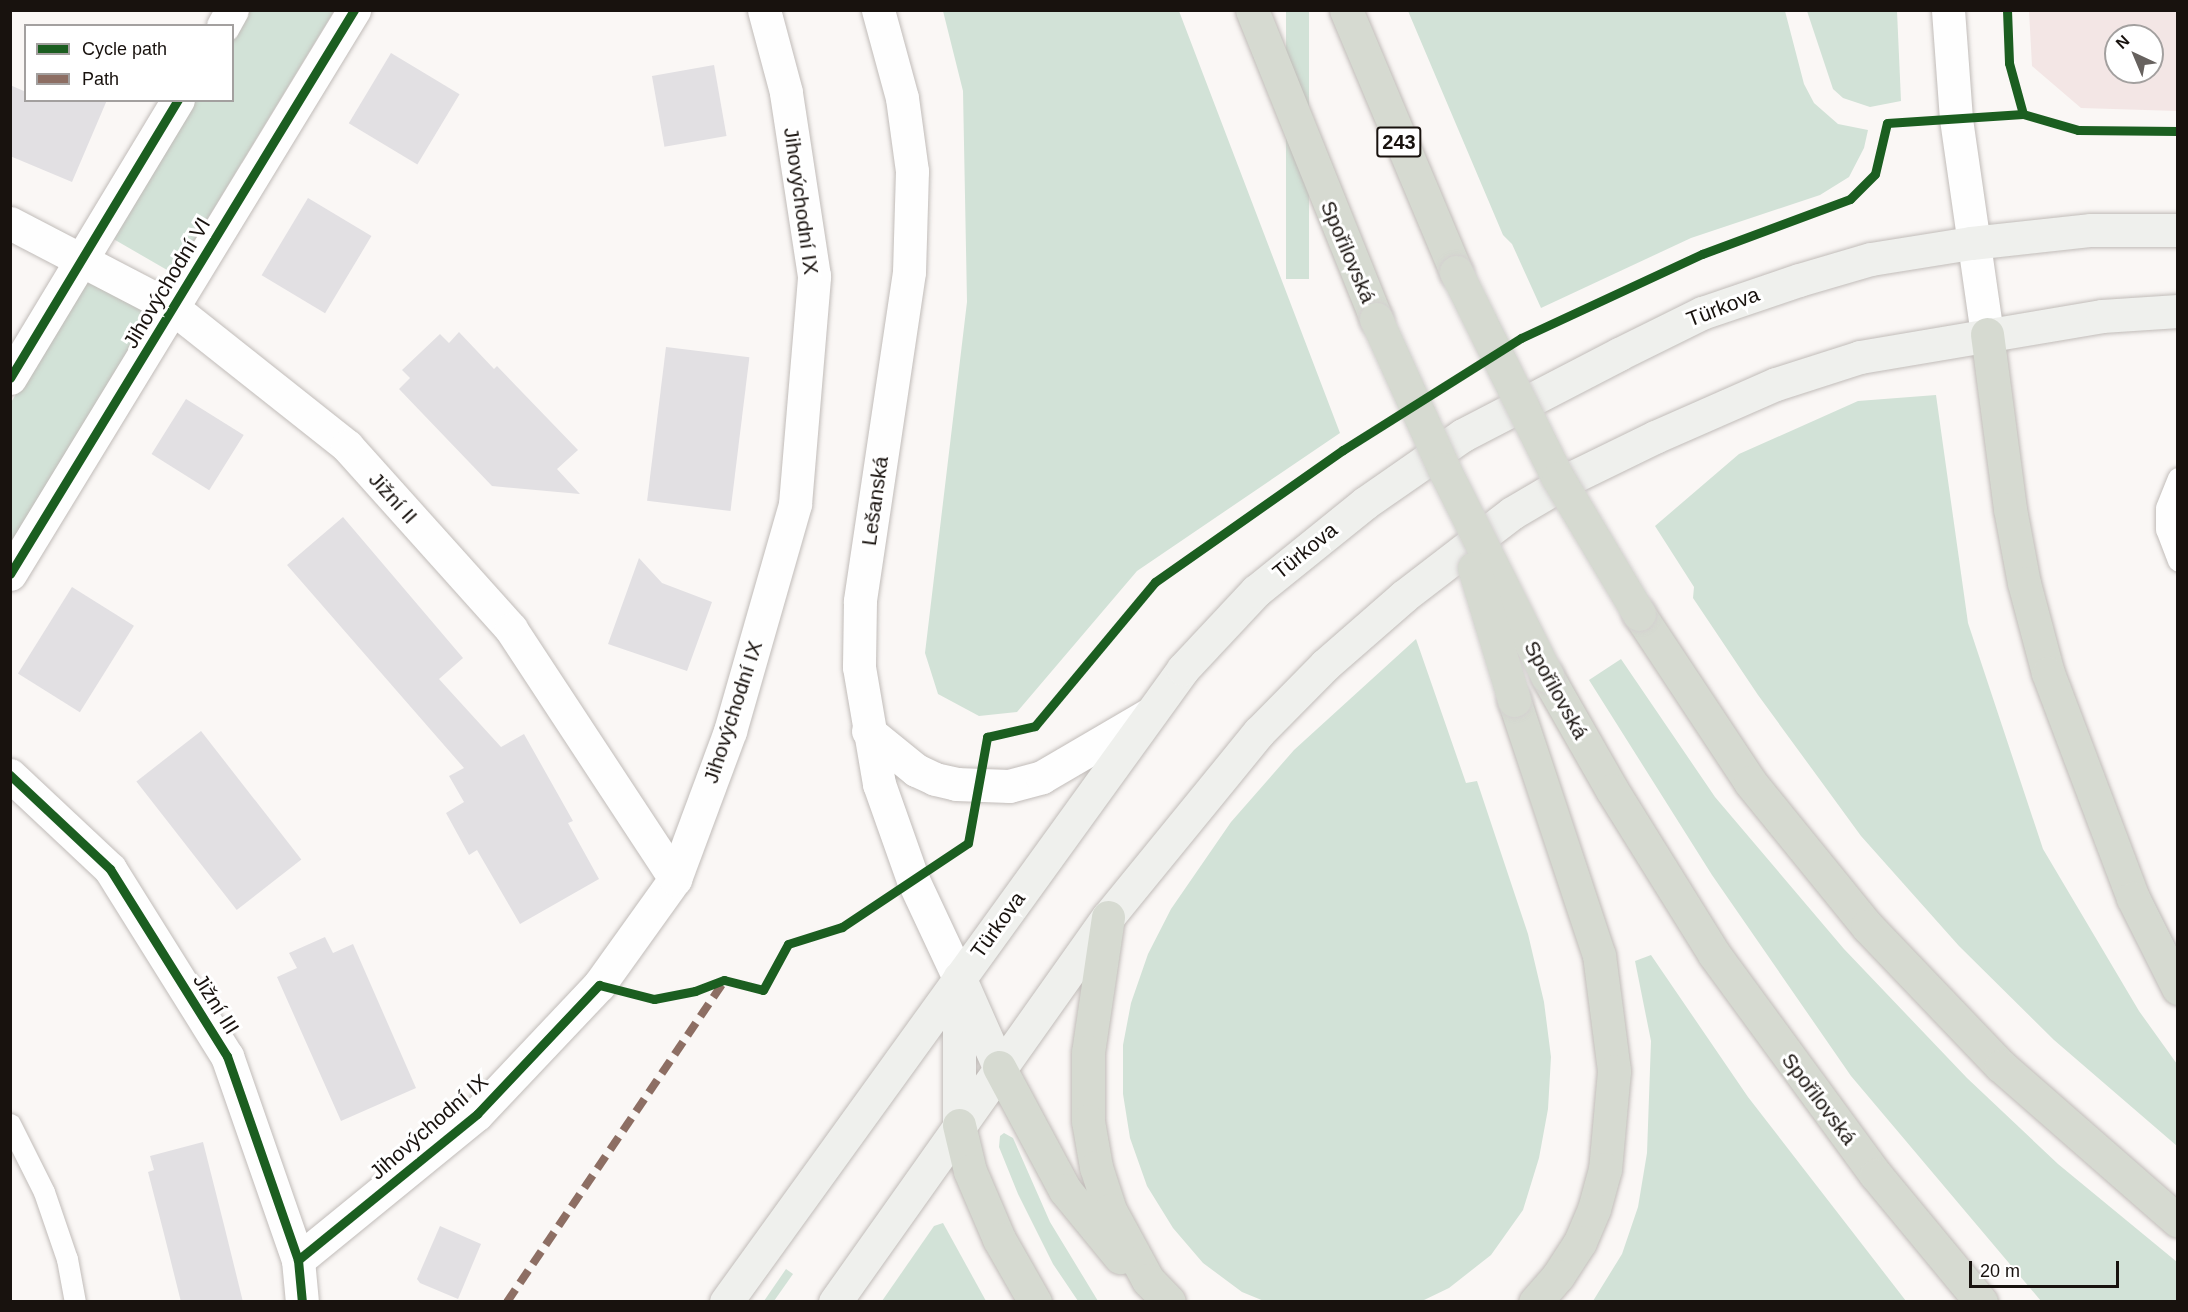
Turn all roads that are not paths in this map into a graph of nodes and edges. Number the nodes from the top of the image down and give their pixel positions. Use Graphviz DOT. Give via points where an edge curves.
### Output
graph roads {
  1 [pos="232,10"];
  2 [pos="354,10"];
  3 [pos="764,10"];
  4 [pos="878,10"];
  5 [pos="1252,10"];
  6 [pos="1346,10"];
  7 [pos="1948,10"];
  8 [pos="224,24"];
  9 [pos="177,102"];
  10 [pos="10,223"];
  11 [pos="2178,230"];
  12 [pos="1971,243"];
  13 [pos="83,258"];
  14 [pos="172,308"];
  15 [pos="2178,311"];
  16 [pos="1987,334"];
  17 [pos="10,378"];
  18 [pos="1444,469"];
  19 [pos="2178,478"];
  20 [pos="2178,561"];
  21 [pos="10,574"];
  22 [pos="1149,715"];
  23 [pos="867,731"];
  24 [pos="10,776"];
  25 [pos="675,879"];
  26 [pos="1108,917"];
  27 [pos="959,978"];
  28 [pos="2178,988"];
  29 [pos="999,1067"];
  30 [pos="10,1124"];
  31 [pos="959,1125"];
  32 [pos="2178,1221"];
  33 [pos="298,1260"];
  34 [pos="1166,1299"];
  35 [pos="75,1302"];
  36 [pos="302,1302"];
  37 [pos="726,1302"];
  38 [pos="836,1302"];
  39 [pos="1035,1302"];
  40 [pos="1535,1302"];
  41 [pos="1981,1302"];
  1 -- 8 [label="street"];
  2 -- 14 [label="street, Jihovýchodní VI"];
  3 -- 25 [label="street, Jihovýchodní IX" via="786,92 814,276 795,504 730,731"];
  4 -- 23 [label="street, Lešanská" via="902,98 912,171 909,272 860,601 859,667"];
  5 -- 18 [label="highway, Spořilovská, bridge" via="1299,135"];
  6 -- 32 [label="highway, 243, bridge" via="1456,272 1558,478 1639,614 1750,782 1867,926 2001,1066"];
  7 -- 12 [label="street"];
  9 -- 13 [label="street"];
  10 -- 13 [label="street, Jižní II"];
  11 -- 12 [label="main road, Türkova" via="2091,230"];
  12 -- 16 [label="street"];
  12 -- 22 [label="main road, Türkova" via="1871,259 1702,313 1463,435 1365,503 1256,591 1183,669"];
  13 -- 14 [label="street, Jižní II"];
  13 -- 17 [label="street"];
  14 -- 21 [label="street, Jihovýchodní VI"];
  14 -- 25 [label="street, Jižní II" via="347,446 511,629"];
  15 -- 16 [label="main road" via="2102,316"];
  16 -- 26 [label="main road" via="1888,351 1776,384 1575,476 1512,513 1404,596 1325,665 1259,732"];
  16 -- 28 [label="highway" via="2010,509 2024,583 2048,673 2133,898"];
  18 -- 40 [label="highway, bridge" via="1514,700 1599,955 1614,1071 1605,1169 1594,1209 1575,1251"];
  18 -- 41 [label="highway, Spořilovská, bridge" via="1547,676 1645,844 1738,988 1876,1175"];
  19 -- 20 [label="lane" via="2166,508 2166,529"];
  22 -- 23 [label="street" via="1042,777 1009,786 956,784 935,779 916,770"];
  22 -- 27 [label="main road, Türkova"];
  23 -- 27 [label="street, Lešanská" via="879,784 903,854"];
  24 -- 33 [label="street, Jižní III" via="110,869 227,1056"];
  25 -- 33 [label="street, Jihovýchodní IX" via="599,985 477,1114"];
  26 -- 29 [label="main road"];
  26 -- 34 [label="highway" via="1088,1052 1088,1121 1096,1167 1110,1210 1125,1244"];
  27 -- 29 [label="main road"];
  27 -- 31 [label="main road"];
  27 -- 37 [label="main road, Türkova"];
  29 -- 31 [label="main road"];
  29 -- 34 [label="highway" via="1065,1190 1127,1264"];
  30 -- 35 [label="lane" via="44,1192 67,1259"];
  31 -- 38 [label="main road"];
  31 -- 39 [label="highway" via="970,1171 991,1220"];
  33 -- 36 [label="street, Jižní III"];
}
